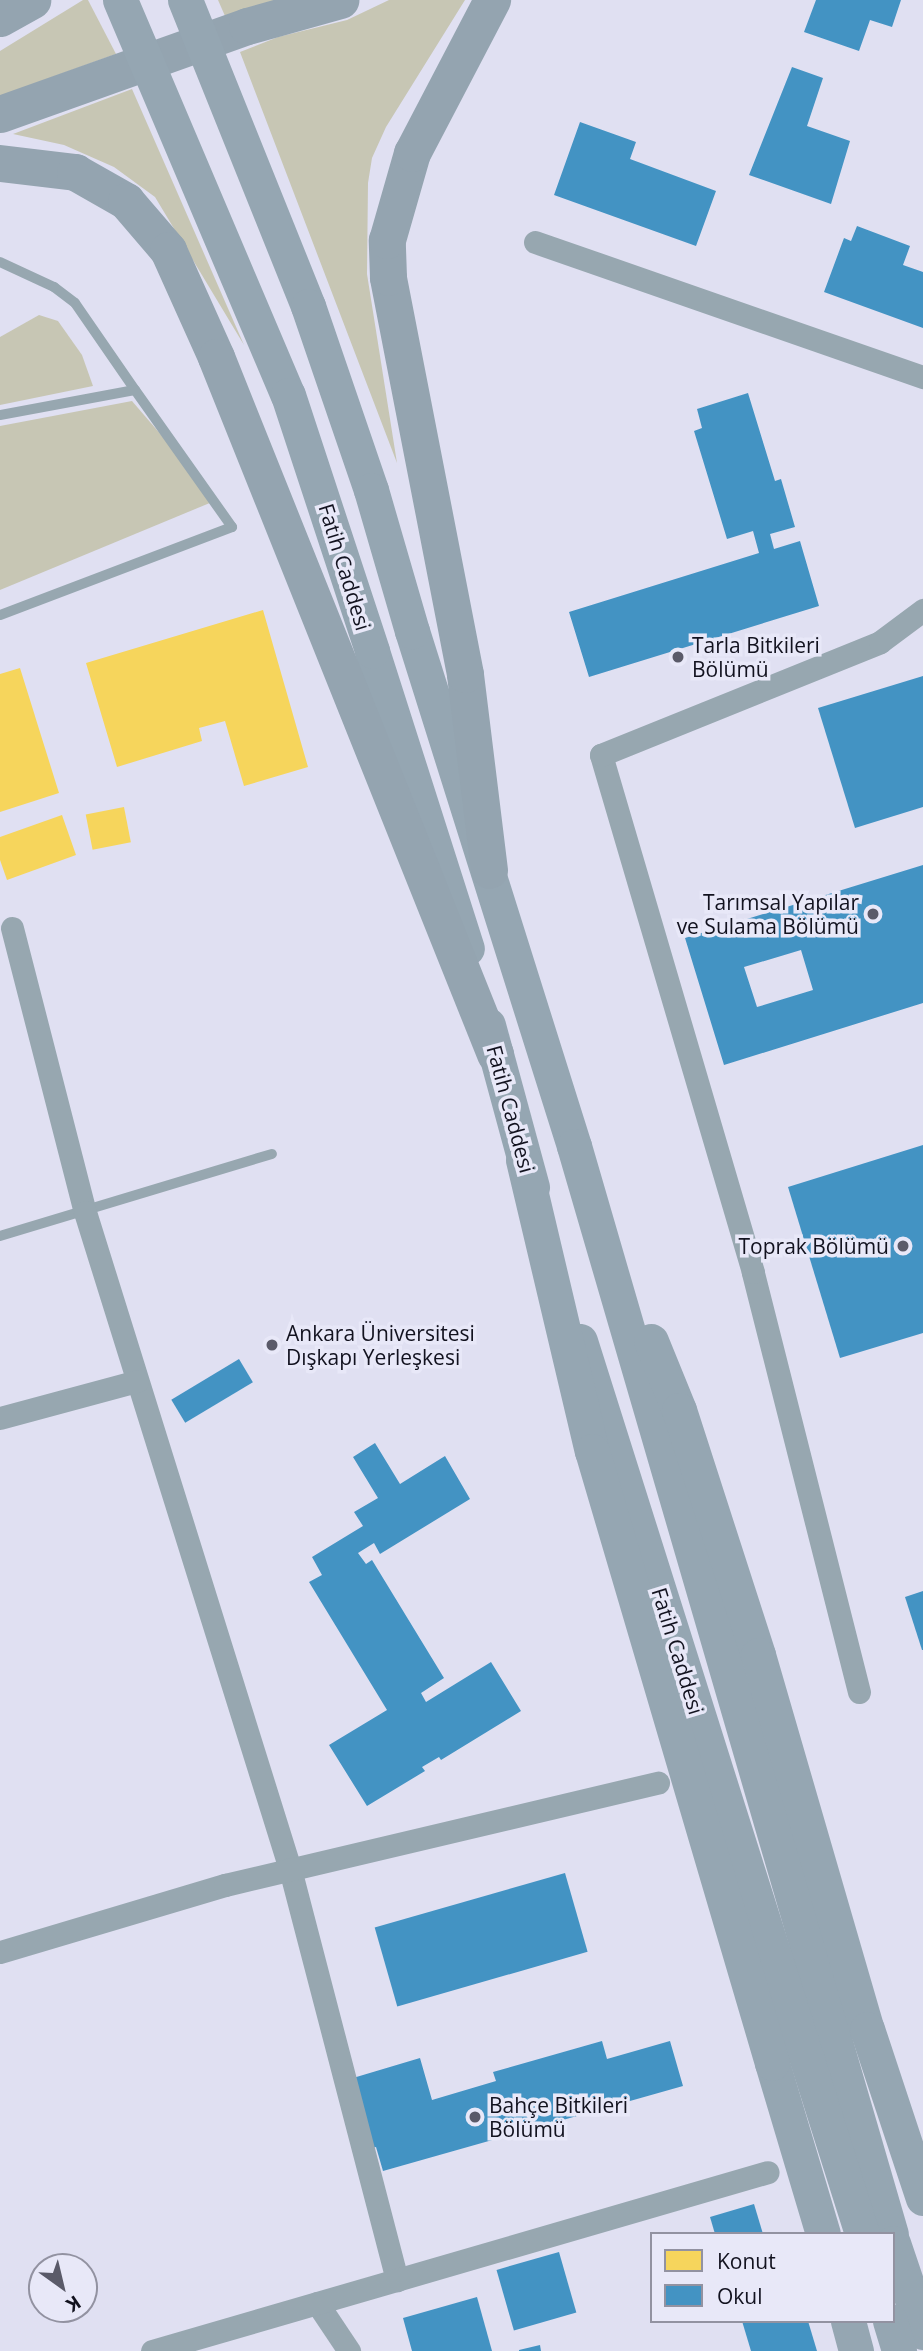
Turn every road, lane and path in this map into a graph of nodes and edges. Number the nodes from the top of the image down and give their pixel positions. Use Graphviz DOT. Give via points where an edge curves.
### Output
graph roads {
  1 [pos="32,0"];
  2 [pos="120,0"];
  3 [pos="185,0"];
  4 [pos="340,0"];
  5 [pos="492,0"];
  6 [pos="0,18"];
  7 [pos="0,114"];
  8 [pos="0,163"];
  9 [pos="535,242"];
  10 [pos="0,262"];
  11 [pos="923,377"];
  12 [pos="135,390"];
  13 [pos="0,415"];
  14 [pos="923,610"];
  15 [pos="0,615"];
  16 [pos="489,870"];
  17 [pos="12,928"];
  18 [pos="495,1054"];
  19 [pos="573,1146"];
  20 [pos="272,1154"];
  21 [pos="523,1160"];
  22 [pos="85,1212"];
  23 [pos="0,1236"];
  24 [pos="137,1381"];
  25 [pos="0,1418"];
  26 [pos="859,1692"];
  27 [pos="658,1783"];
  28 [pos="290,1869"];
  29 [pos="0,1952"];
  30 [pos="768,2172"];
  31 [pos="923,2198"];
  32 [pos="822,2232"];
  33 [pos="861,2232"];
  34 [pos="890,2232"];
  35 [pos="895,2249"];
  36 [pos="397,2280"];
  37 [pos="317,2303"];
  38 [pos="849,2323"];
  39 [pos="891,2323"];
  40 [pos="923,2332"];
  41 [pos="152,2351"];
  42 [pos="348,2351"];
  43 [pos="856,2351"];
  44 [pos="899,2351"];
  1 -- 6 [label="highway"];
  2 -- 18 [label="main road, Fatih Caddesi, bridge" via="288,395 445,870"];
  3 -- 16 [label="main road, Fatih Caddesi, bridge" via="267,197 339,392"];
  4 -- 7 [label="highway" via="247,26"];
  5 -- 16 [label="highway" via="412,153 387,240 388,277 465,674"];
  8 -- 18 [label="highway, bridge" via="75,172 126,201 168,250 216,357"];
  9 -- 11 [label="street"];
  10 -- 12 [label="lane" via="54,287 75,303"];
  12 -- 13 [label="lane"];
  12 -- 15 [label="lane" via="232,527"];
  14 -- 26 [label="street" via="880,642 600,755 753,1272"];
  16 -- 19 [label="main road, Fatih Caddesi"];
  17 -- 22 [label="street"];
  18 -- 21 [label="main road, Fatih Caddesi"];
  19 -- 31 [label="main road" via="679,1410 758,1655 867,2029"];
  19 -- 34 [label="main road, Fatih Caddesi"];
  20 -- 22 [label="lane"];
  21 -- 32 [label="main road, bridge" via="592,1451"];
  21 -- 33 [label="main road, Fatih Caddesi, bridge"];
  22 -- 23 [label="lane"];
  22 -- 24 [label="street"];
  24 -- 25 [label="street"];
  24 -- 28 [label="street"];
  27 -- 28 [label="street"];
  28 -- 29 [label="street"];
  28 -- 36 [label="street"];
  30 -- 36 [label="street"];
  35 -- 40 [label="main road"];
  36 -- 37 [label="street"];
  37 -- 41 [label="street"];
  37 -- 42 [label="street"];
  38 -- 43 [label="main road"];
  39 -- 44 [label="main road"];
}
